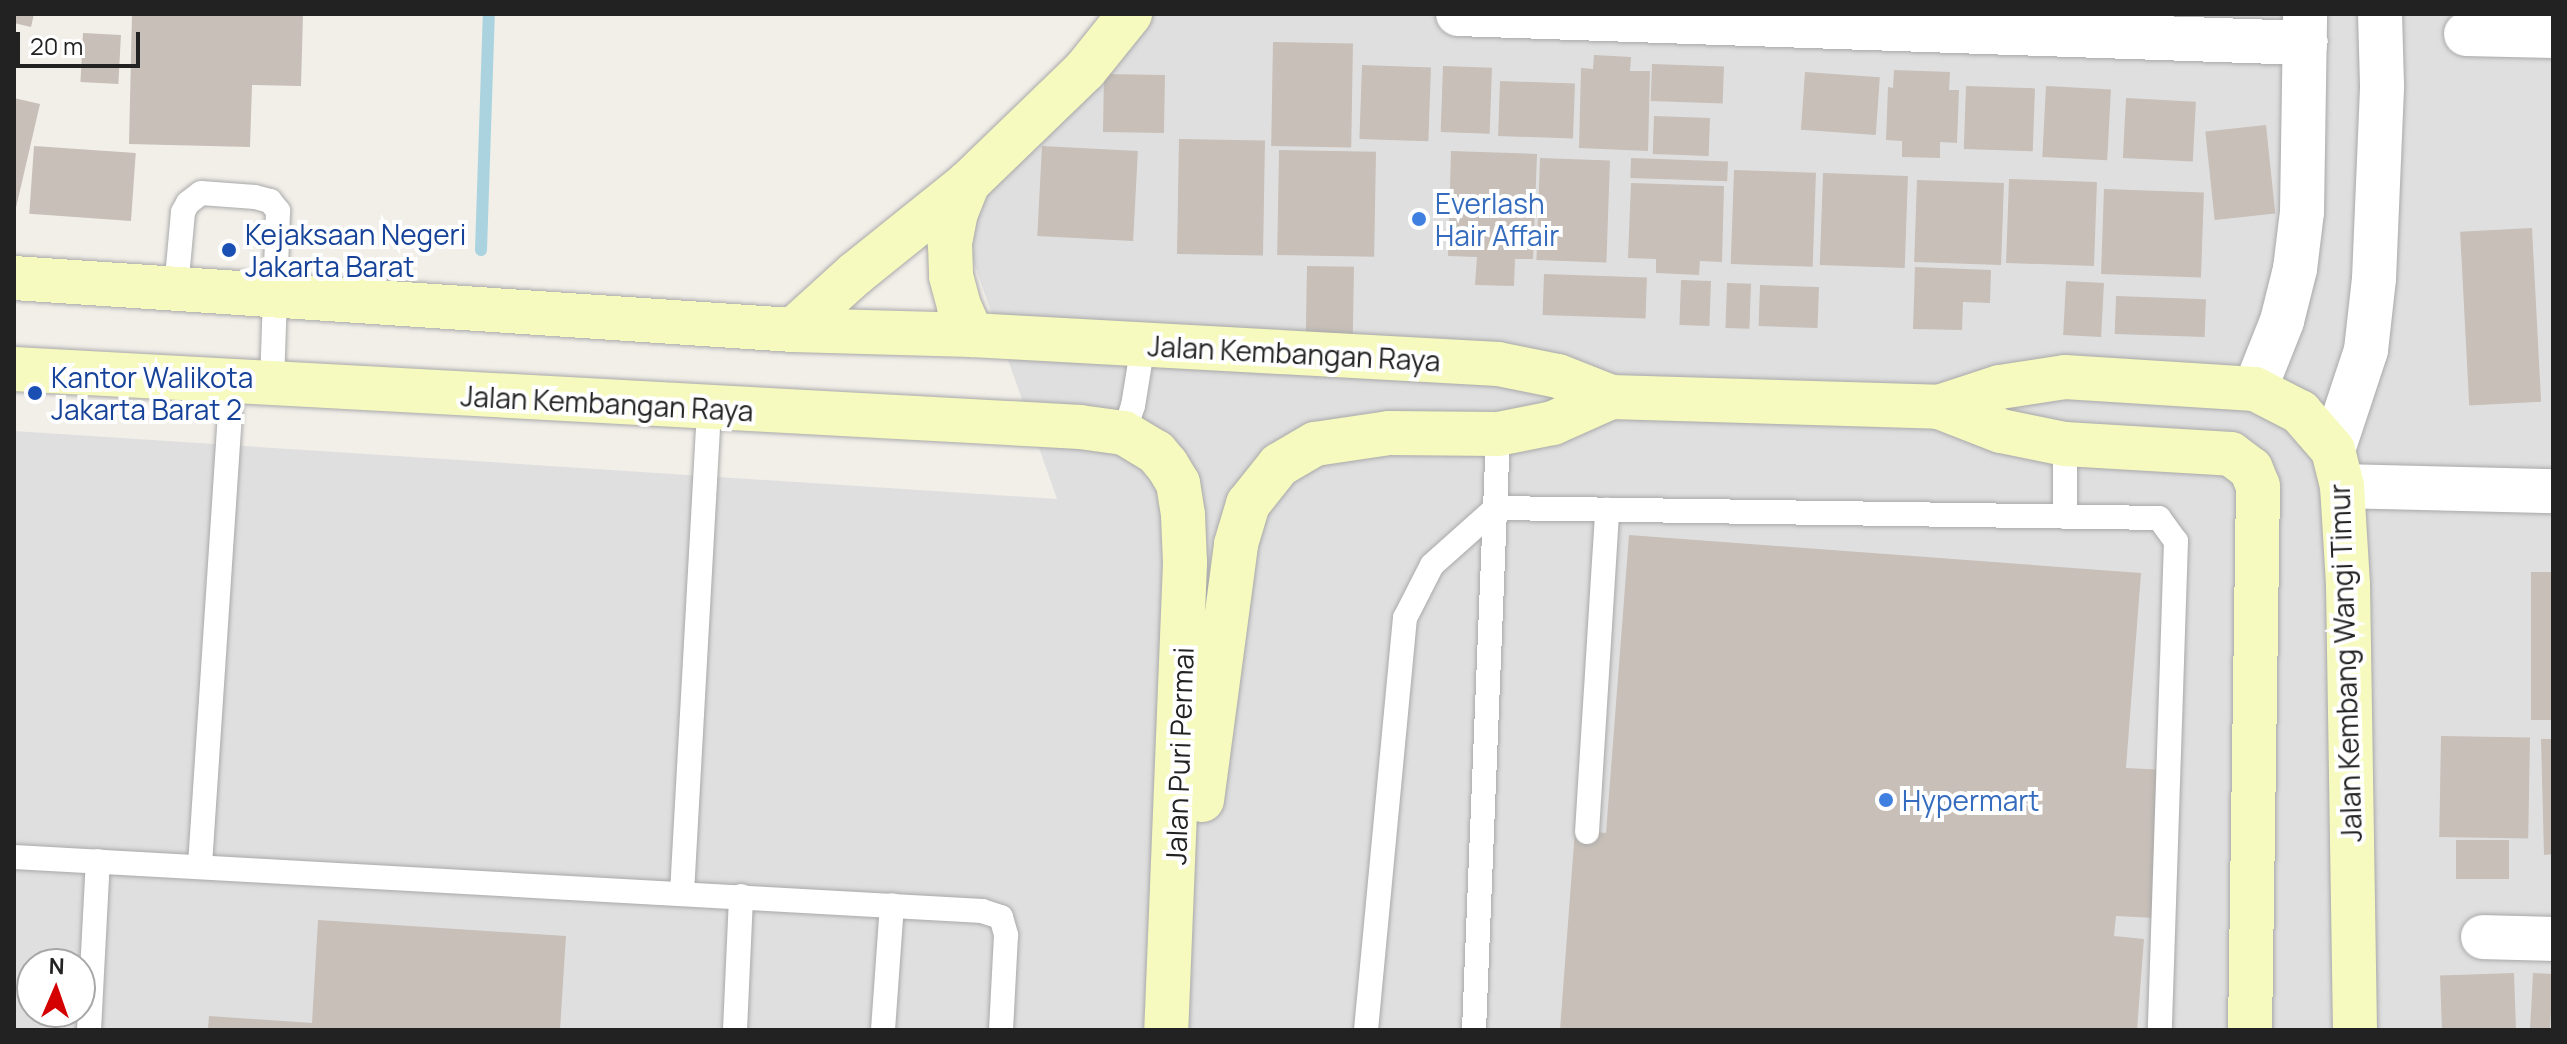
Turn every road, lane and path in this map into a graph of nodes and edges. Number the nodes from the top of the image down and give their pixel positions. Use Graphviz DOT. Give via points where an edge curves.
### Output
graph roads {
  1 [pos="1130,14"];
  2 [pos="1458,14"];
  3 [pos="2380,14"];
  4 [pos="1928,23"];
  5 [pos="2306,29"];
  6 [pos="2466,34"];
  7 [pos="2553,36"];
  8 [pos="968,183"];
  9 [pos="14,278"];
  10 [pos="176,289"];
  11 [pos="275,296"];
  12 [pos="793,330"];
  13 [pos="972,335"];
  14 [pos="1143,344"];
  15 [pos="14,369"];
  16 [pos="252,384"];
  17 [pos="2255,389"];
  18 [pos="1611,397"];
  19 [pos="1939,407"];
  20 [pos="709,408"];
  21 [pos="1124,433"];
  22 [pos="1498,434"];
  23 [pos="2065,444"];
  24 [pos="2338,468"];
  25 [pos="1178,483"];
  26 [pos="2553,491"];
  27 [pos="1496,508"];
  28 [pos="1607,510"];
  29 [pos="2065,517"];
  30 [pos="1587,832"];
  31 [pos="14,857"];
  32 [pos="98,861"];
  33 [pos="200,865"];
  34 [pos="682,893"];
  35 [pos="1174,893"];
  36 [pos="741,896"];
  37 [pos="892,905"];
  38 [pos="2483,937"];
  39 [pos="2553,939"];
  40 [pos="89,1030"];
  41 [pos="735,1030"];
  42 [pos="883,1030"];
  43 [pos="1001,1030"];
  44 [pos="1166,1030"];
  45 [pos="1366,1030"];
  46 [pos="1474,1030"];
  47 [pos="2160,1030"];
  48 [pos="2250,1030"];
  49 [pos="2355,1030"];
  1 -- 8 [label="main road" via="1085,70"];
  2 -- 4 [label="street"];
  3 -- 24 [label="street, Jalan Kembang Wangi Timur" via="2374,279 2366,350"];
  4 -- 5 [label="street"];
  5 -- 17 [label="street" via="2302,212 2295,269 2282,321"];
  6 -- 7 [label="street"];
  8 -- 12 [label="main road"];
  8 -- 13 [label="main road" via="950,244 951,276"];
  9 -- 10 [label="main road, Jalan Kembangan Raya"];
  10 -- 11 [label="main road, Jalan Kembangan Raya"];
  10 -- 11 [label="lane" via="183,212 201,193 255,197 270,201 278,211"];
  11 -- 12 [label="main road, Jalan Kembangan Raya"];
  11 -- 16 [label="lane"];
  12 -- 13 [label="main road, Jalan Kembangan Raya"];
  13 -- 14 [label="main road, Jalan Kembangan Raya"];
  14 -- 18 [label="main road, Jalan Kembangan Raya" via="1498,364 1558,376"];
  14 -- 21 [label="lane"];
  15 -- 16 [label="main road, Jalan Kembangan Raya"];
  16 -- 20 [label="main road, Jalan Kembangan Raya"];
  16 -- 33 [label="lane" via="228,426"];
  17 -- 19 [label="main road, Jalan Kembangan Raya" via="2065,377 2000,387"];
  17 -- 24 [label="main road, Jalan Kembangan Raya" via="2300,412"];
  18 -- 19 [label="main road, Jalan Kembangan Raya"];
  18 -- 22 [label="main road, Jalan Kembangan Raya" via="1553,423"];
  19 -- 23 [label="main road, Jalan Kembangan Raya" via="2001,431"];
  20 -- 21 [label="main road, Jalan Kembangan Raya"];
  20 -- 34 [label="lane"];
  21 -- 25 [label="main road, Jalan Kembangan Raya" via="1156,452"];
  22 -- 27 [label="lane"];
  22 -- 35 [label="main road, Jalan Kembangan Raya" via="1389,433 1315,444 1279,465 1248,504 1232,563 1197,843"];
  23 -- 29 [label="lane"];
  23 -- 48 [label="main road, Jalan Kembangan Raya" via="2231,454 2251,469 2258,486"];
  24 -- 26 [label="street"];
  24 -- 49 [label="main road, Jalan Kembang Wangi Timur" via="2348,585"];
  25 -- 35 [label="main road, Jalan Puri Permai" via="1185,563"];
  27 -- 28 [label="lane"];
  27 -- 45 [label="lane" via="1432,565 1405,618"];
  27 -- 46 [label="lane"];
  28 -- 29 [label="lane"];
  28 -- 30 [label="lane"];
  29 -- 47 [label="lane" via="2159,518 2176,541"];
  31 -- 32 [label="lane"];
  32 -- 33 [label="lane"];
  32 -- 40 [label="lane"];
  33 -- 34 [label="lane"];
  34 -- 36 [label="lane"];
  35 -- 44 [label="main road, Jalan Puri Permai"];
  36 -- 37 [label="lane"];
  36 -- 41 [label="lane"];
  37 -- 42 [label="lane"];
  37 -- 43 [label="lane" via="1001,917 1006,935"];
  38 -- 39 [label="street"];
}
